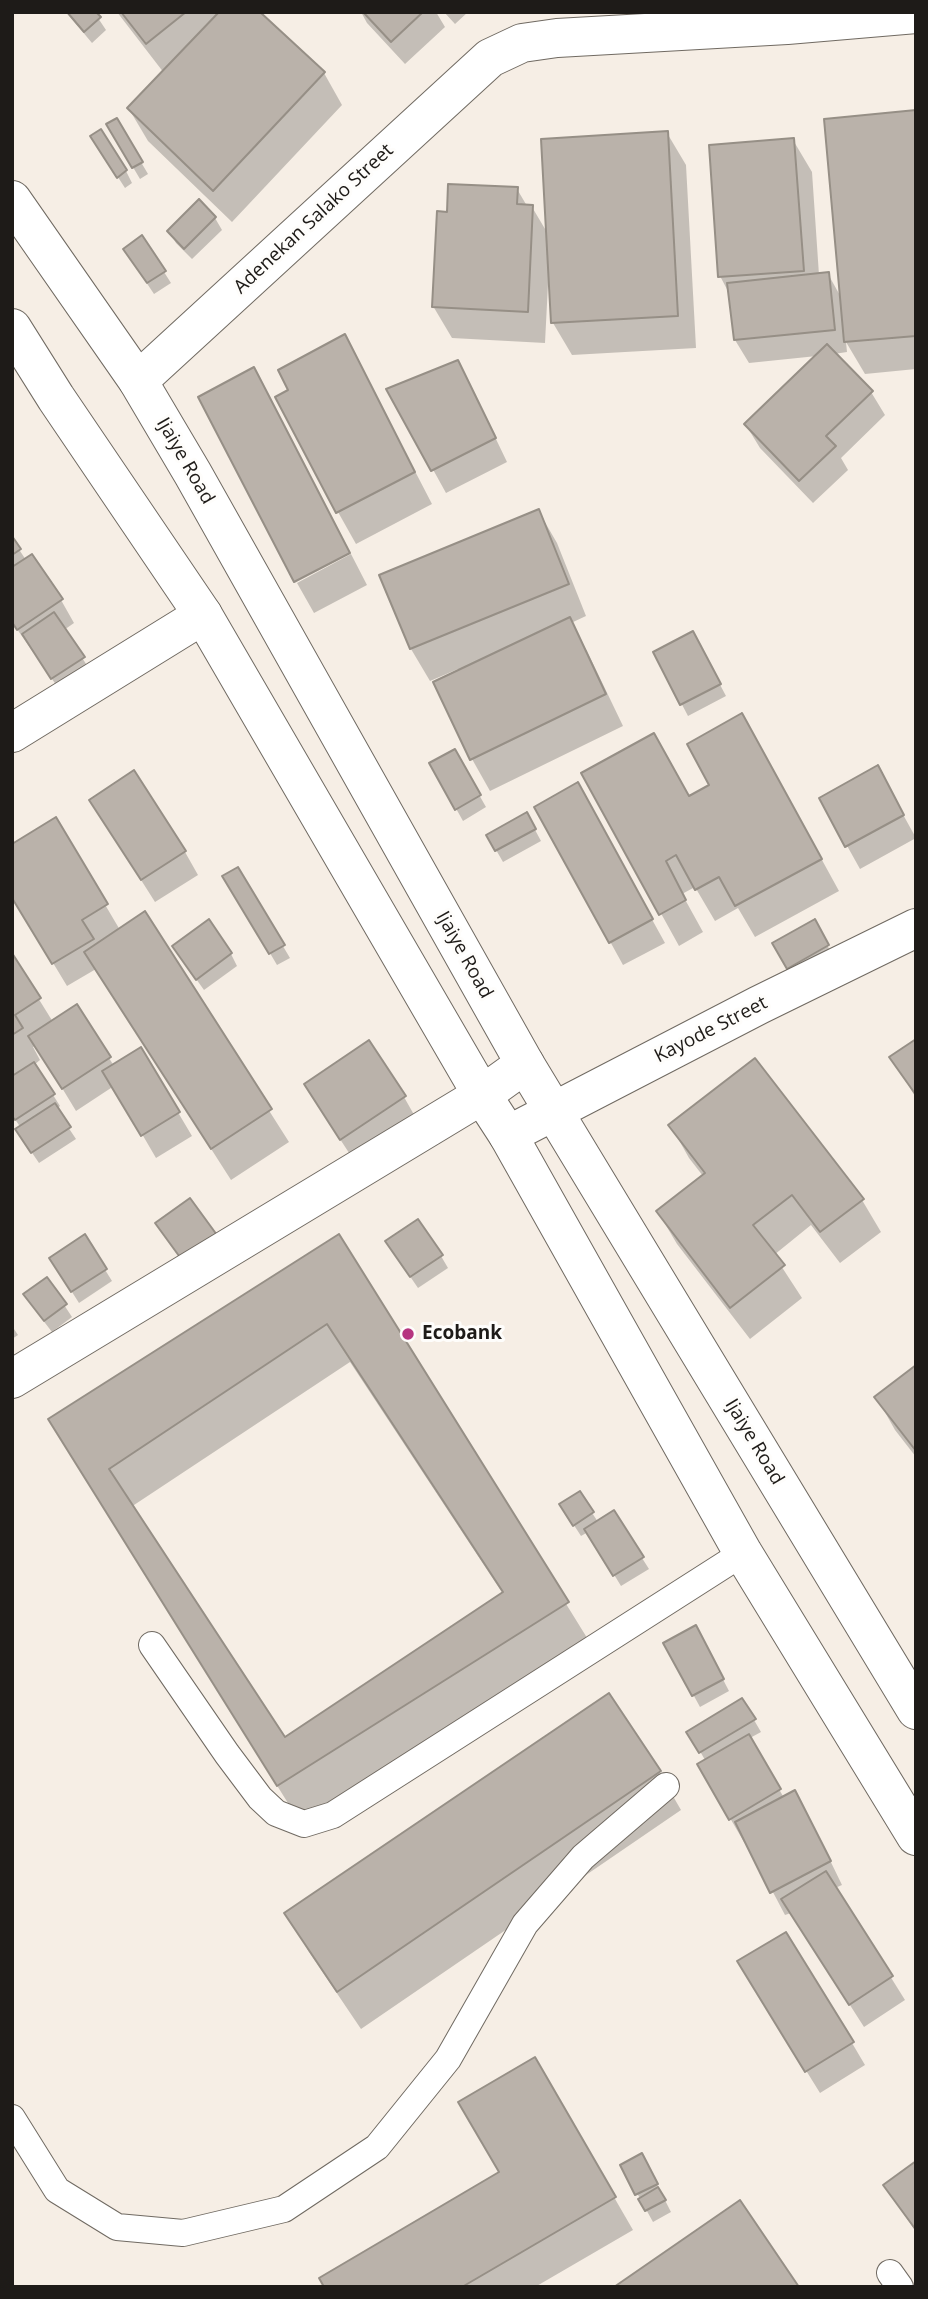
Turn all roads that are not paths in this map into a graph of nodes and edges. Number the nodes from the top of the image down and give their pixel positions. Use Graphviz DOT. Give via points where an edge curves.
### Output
graph roads {
  1 [pos="916,14"];
  2 [pos="12,200"];
  3 [pos="12,328"];
  4 [pos="138,381"];
  5 [pos="204,615"];
  6 [pos="12,733"];
  7 [pos="916,928"];
  8 [pos="526,1064"];
  9 [pos="482,1095"];
  10 [pos="553,1110"];
  11 [pos="508,1135"];
  12 [pos="12,1379"];
  13 [pos="743,1553"];
  14 [pos="152,1645"];
  15 [pos="916,1710"];
  16 [pos="666,1786"];
  17 [pos="916,1836"];
  18 [pos="12,2118"];
  1 -- 4 [label="main road, Adenekan Salako Street" via="557,38 522,43 490,58"];
  2 -- 4 [label="main road, Ijaiye Road"];
  3 -- 5 [label="main road"];
  4 -- 8 [label="main road, Ijaiye Road"];
  5 -- 6 [label="main road"];
  5 -- 9 [label="main road"];
  7 -- 10 [label="main road, Kayode Street"];
  8 -- 9 [label="main road"];
  8 -- 10 [label="main road, Ijaiye Road"];
  9 -- 11 [label="main road"];
  9 -- 12 [label="main road"];
  10 -- 11 [label="main road, Kayode Street"];
  10 -- 15 [label="main road, Ijaiye Road"];
  11 -- 13 [label="main road"];
  13 -- 14 [label="lane" via="333,1815 304,1824 276,1813 260,1798"];
  13 -- 17 [label="main road"];
  16 -- 18 [label="lane" via="583,1857 525,1924 448,2059 377,2147 284,2210 183,2233 117,2227 57,2190"];
}
